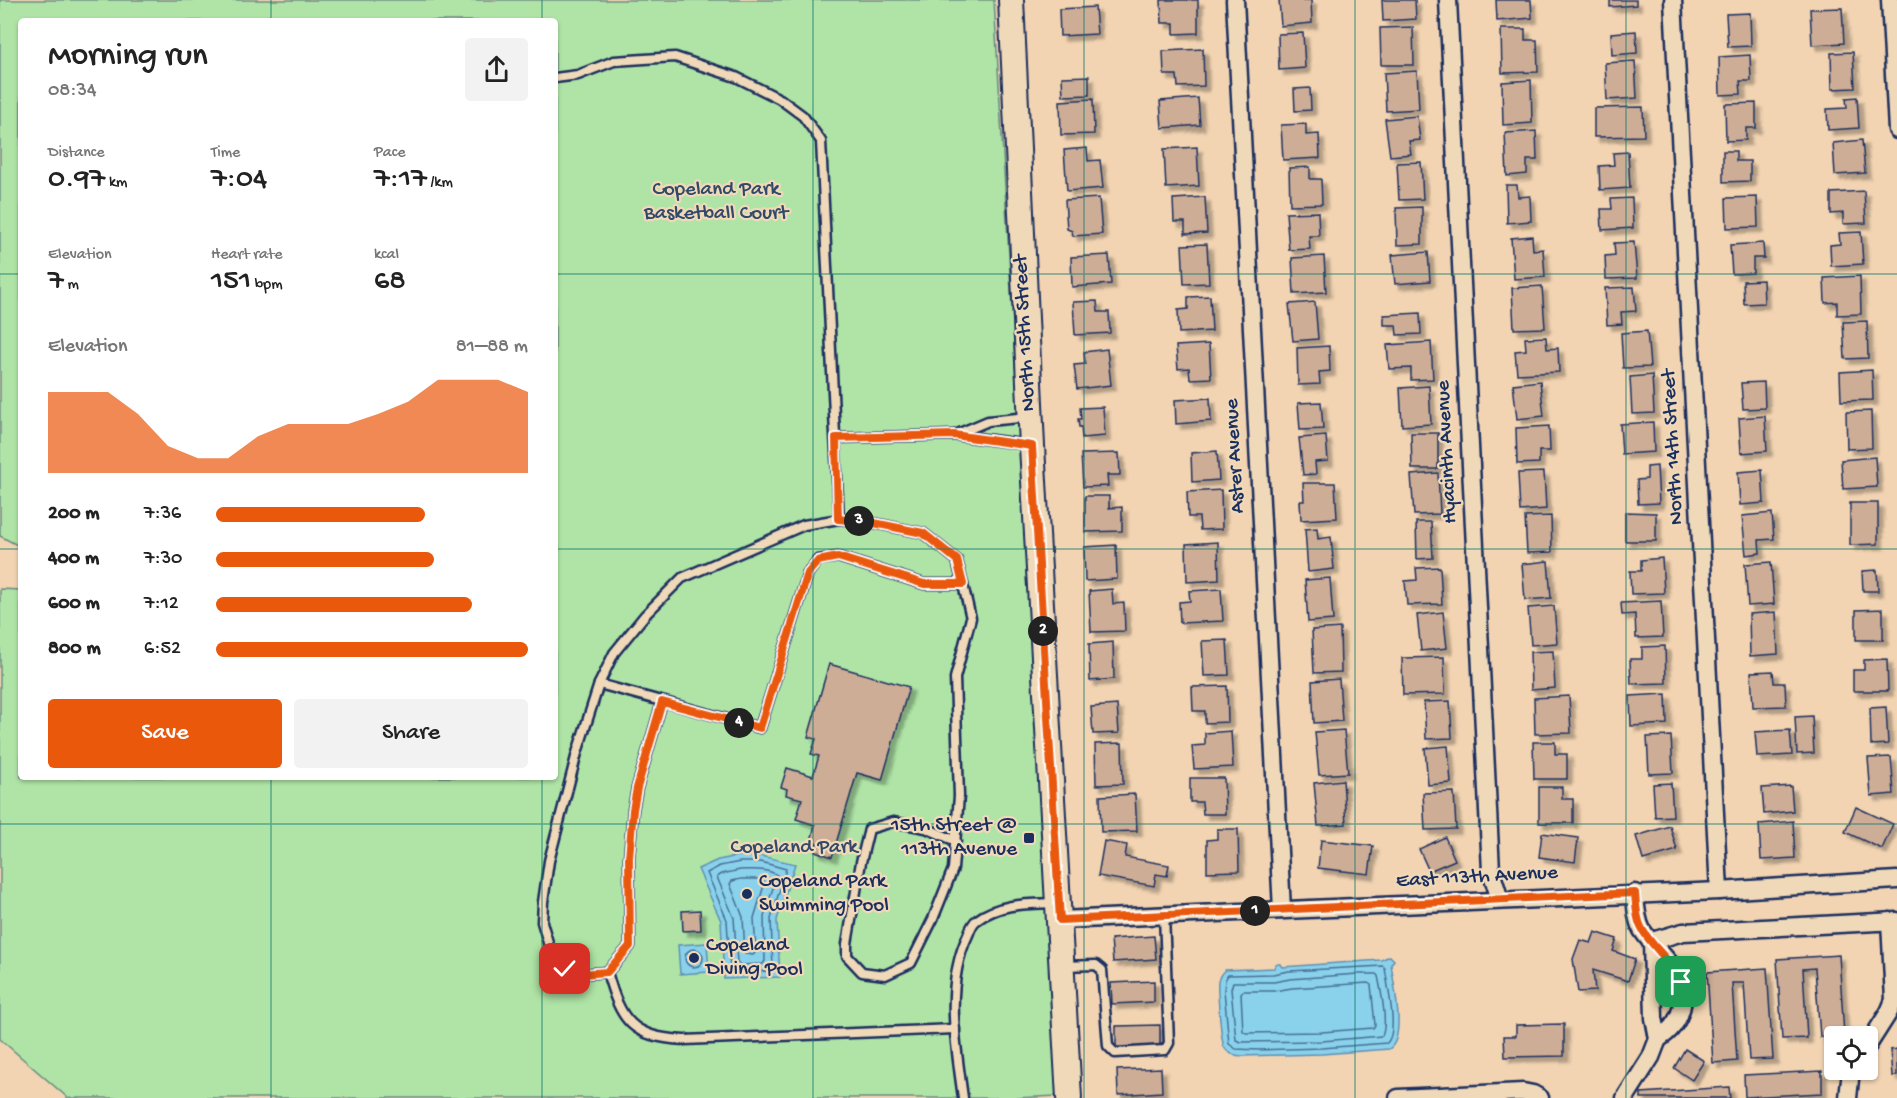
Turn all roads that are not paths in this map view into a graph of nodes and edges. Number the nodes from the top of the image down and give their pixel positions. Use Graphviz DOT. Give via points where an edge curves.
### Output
graph roads {
  1 [pos="1011,0"];
  2 [pos="1235,0"];
  3 [pos="1448,0"];
  4 [pos="1673,0"];
  5 [pos="1890,0"];
  6 [pos="558,78"];
  7 [pos="1897,130"];
  8 [pos="1030,417"];
  9 [pos="954,435"];
  10 [pos="836,438"];
  11 [pos="1032,446"];
  12 [pos="838,519"];
  13 [pos="963,584"];
  14 [pos="599,684"];
  15 [pos="662,702"];
  16 [pos="956,841"];
  17 [pos="1897,880"];
  18 [pos="1719,891"];
  19 [pos="1635,893"];
  20 [pos="1500,900"];
  21 [pos="1282,910"];
  22 [pos="1059,911"];
  23 [pos="1164,915"];
  24 [pos="1893,921"];
  25 [pos="1652,941"];
  26 [pos="1062,966"];
  27 [pos="607,972"];
  28 [pos="955,1029"];
  29 [pos="1878,1029"];
  30 [pos="1659,1039"];
  31 [pos="1848,1080"];
  32 [pos="1539,1097"];
  33 [pos="963,1098"];
  34 [pos="1069,1098"];
  35 [pos="1398,1098"];
  36 [pos="1625,1098"];
  37 [pos="1848,1098"];
  1 -- 8 [label="street, North 15th Street"];
  2 -- 21 [label="street, Aster Avenue"];
  3 -- 20 [label="street, Hyacinth Avenue" via="1491,871"];
  4 -- 18 [label="street, North 14th Street"];
  5 -- 7 [label="street"];
  6 -- 10 [label="lane" via="578,75 614,61 675,57 735,77 780,99 803,116 821,141"];
  8 -- 9 [label="lane" via="988,421"];
  8 -- 11 [label="street, North 15th Street"];
  9 -- 10 [label="lane"];
  9 -- 11 [label="lane"];
  10 -- 12 [label="lane"];
  11 -- 22 [label="street, North 15th Street"];
  12 -- 13 [label="lane" via="923,533 957,560"];
  12 -- 14 [label="lane" via="804,525 682,578 614,653"];
  13 -- 15 [label="lane" via="924,584 838,557 818,561 805,582 760,728"];
  13 -- 16 [label="lane" via="970,618 955,678 959,796"];
  14 -- 15 [label="lane"];
  14 -- 27 [label="lane" via="549,861 542,922 552,956 565,969 582,974"];
  15 -- 27 [label="lane" via="633,810 630,946"];
  16 -- 16 [label="lane" via="926,828 893,822 869,829 847,944 847,956 862,972 885,975 911,963 953,869"];
  17 -- 18 [label="street, East 113th Avenue"];
  18 -- 19 [label="street, East 113th Avenue"];
  19 -- 20 [label="street, East 113th Avenue"];
  19 -- 25 [label="street" via="1638,920"];
  20 -- 21 [label="street, East 113th Avenue"];
  21 -- 23 [label="street, East 113th Avenue"];
  22 -- 23 [label="street, East 113th Avenue"];
  22 -- 26 [label="street, North 15th Street"];
  22 -- 28 [label="lane" via="998,908 974,921 960,952"];
  23 -- 26 [label="lane" via="1169,1043 1165,1050 1115,1053 1108,1046 1102,970 1096,965"];
  24 -- 25 [label="street" via="1683,932"];
  24 -- 29 [label="street" via="1894,1000"];
  25 -- 30 [label="street" via="1654,1018"];
  25 -- 30 [label="street" via="1675,969 1682,991 1682,1007 1676,1022"];
  26 -- 34 [label="street, North 15th Street"];
  27 -- 28 [label="lane" via="626,1018 648,1035 668,1039"];
  28 -- 33 [label="lane"];
  30 -- 36 [label="street"];
  31 -- 37 [label="street"];
  32 -- 35 [label="street" via="1522,1092"];
}
